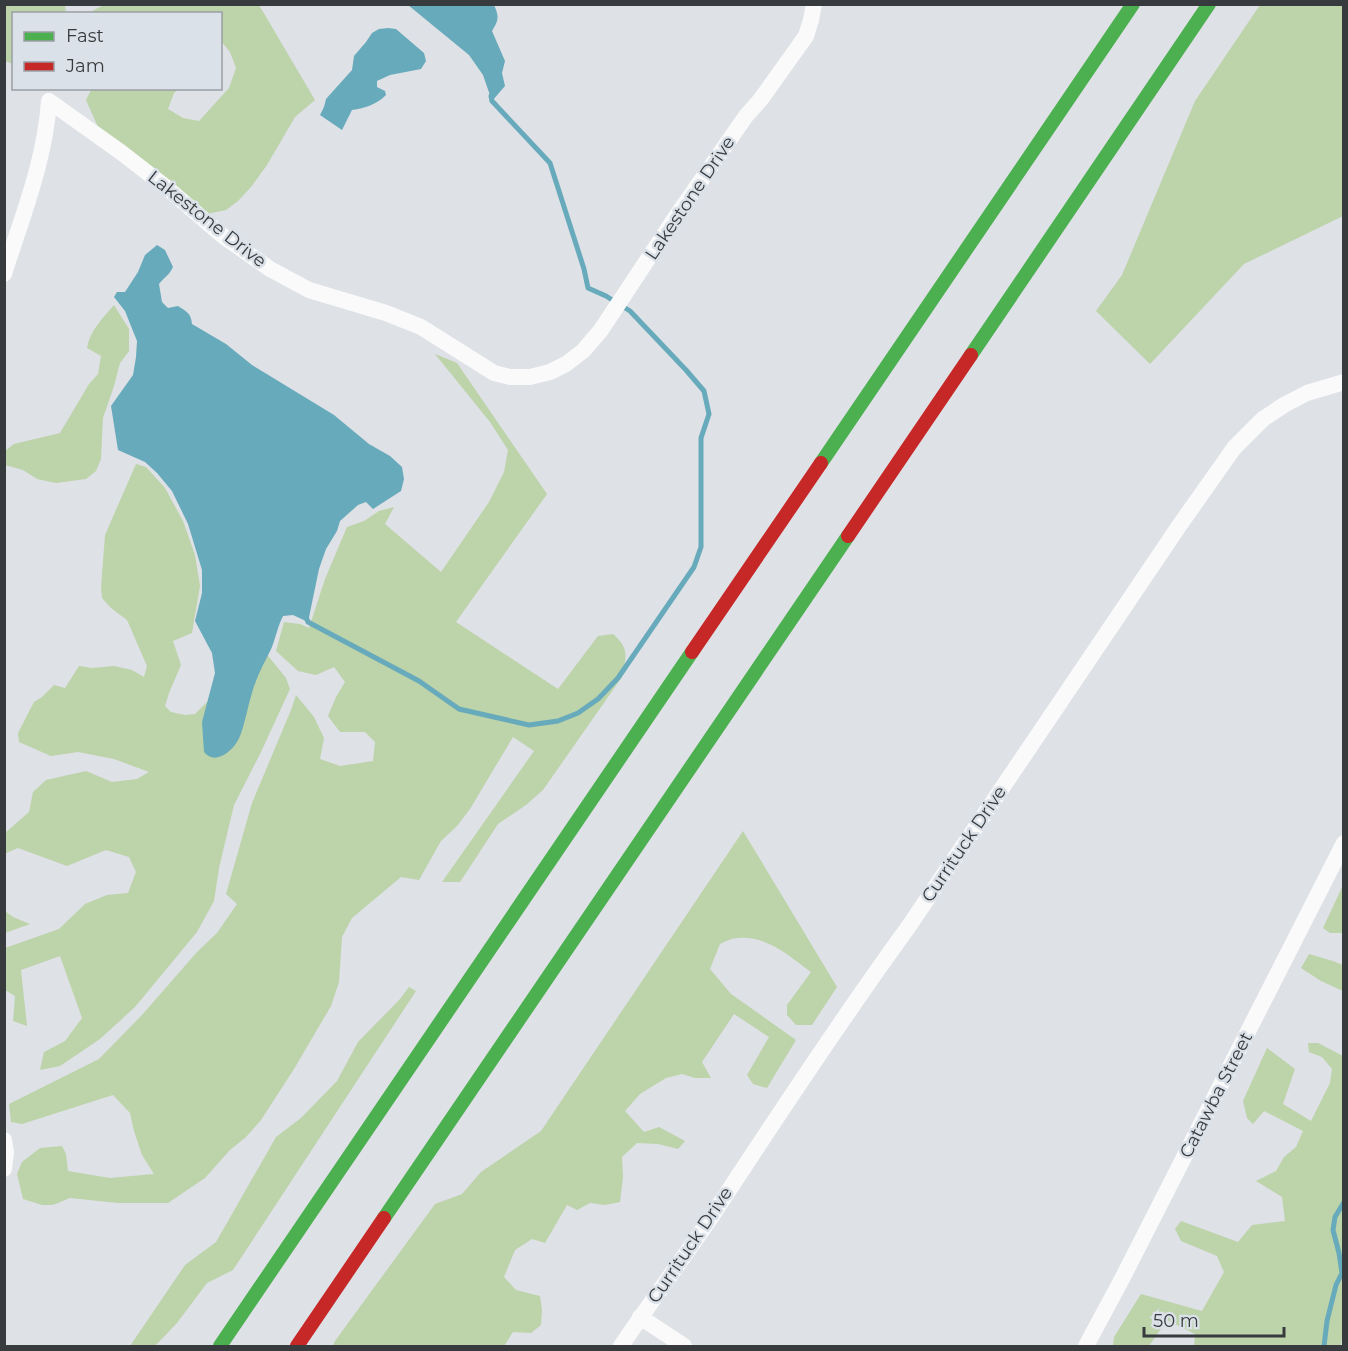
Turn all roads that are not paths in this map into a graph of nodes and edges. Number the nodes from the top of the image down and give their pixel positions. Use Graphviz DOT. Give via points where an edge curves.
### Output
graph roads {
  1 [pos="814,4"];
  2 [pos="1134,4"];
  3 [pos="1209,4"];
  4 [pos="4,274"];
  5 [pos="1344,382"];
  6 [pos="1344,843"];
  7 [pos="4,1140"];
  8 [pos="4,1169"];
  9 [pos="640,1317"];
  10 [pos="220,1347"];
  11 [pos="297,1347"];
  12 [pos="621,1347"];
  13 [pos="684,1347"];
  14 [pos="1086,1347"];
  1 -- 4 [label="street, Lakestone Drive" via="806,36 746,116 601,330 583,351 550,372 530,377 494,373 421,327 309,290 270,269 49,101 41,159"];
  2 -- 10 [label="highway"];
  3 -- 11 [label="highway"];
  5 -- 9 [label="street, Currituck Drive" via="1284,405 1263,419 1234,448"];
  6 -- 14 [label="street, Catawba Street"];
  7 -- 8 [label="street"];
  9 -- 12 [label="street, Currituck Drive"];
  9 -- 13 [label="street"];
}
